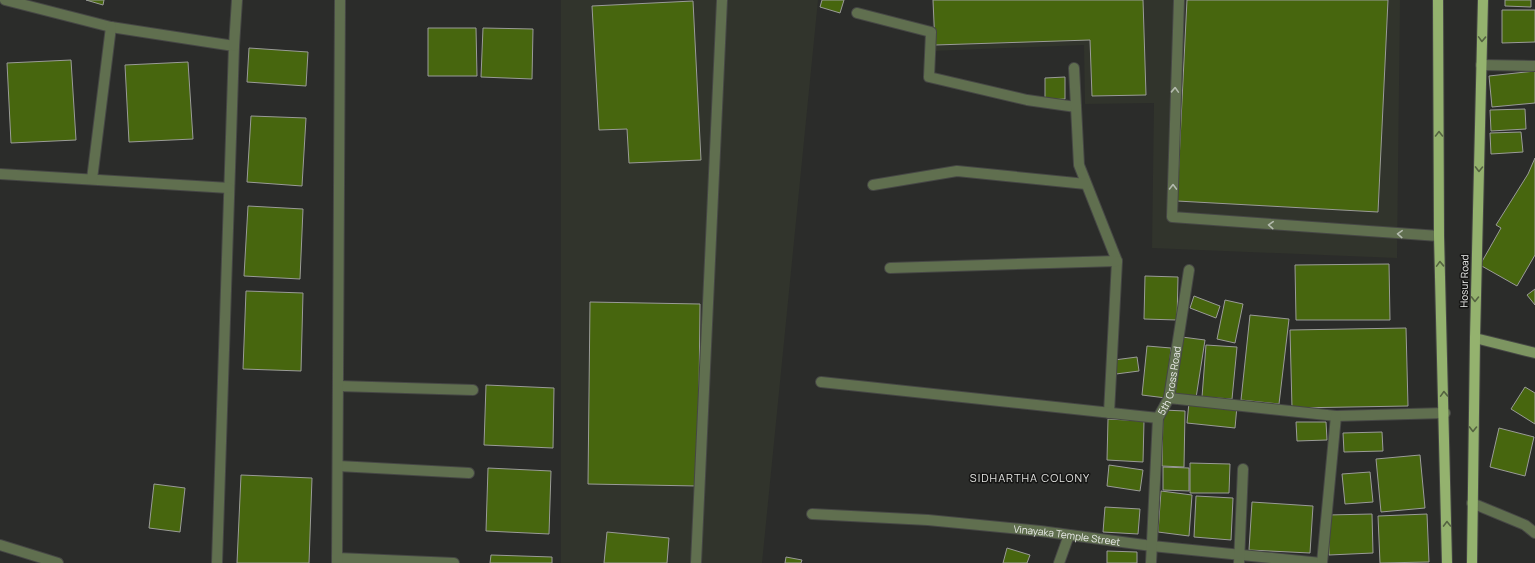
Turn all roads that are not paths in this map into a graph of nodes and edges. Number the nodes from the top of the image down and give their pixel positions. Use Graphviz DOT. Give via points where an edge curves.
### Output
graph roads {
  1 [pos="5,0"];
  2 [pos="237,0"];
  3 [pos="340,0"];
  4 [pos="722,0"];
  5 [pos="1179,0"];
  6 [pos="1438,0"];
  7 [pos="1483,0"];
  8 [pos="857,13"];
  9 [pos="111,27"];
  10 [pos="234,46"];
  11 [pos="1481,65"];
  12 [pos="1535,66"];
  13 [pos="1074,68"];
  14 [pos="1076,107"];
  15 [pos="0,174"];
  16 [pos="92,179"];
  17 [pos="1086,184"];
  18 [pos="873,185"];
  19 [pos="229,188"];
  20 [pos="1439,236"];
  21 [pos="1117,261"];
  22 [pos="890,268"];
  23 [pos="1189,270"];
  24 [pos="1474,338"];
  25 [pos="1535,353"];
  26 [pos="821,382"];
  27 [pos="338,386"];
  28 [pos="473,390"];
  29 [pos="1169,398"];
  30 [pos="1109,413"];
  31 [pos="1445,413"];
  32 [pos="1336,416"];
  33 [pos="1158,418"];
  34 [pos="338,466"];
  35 [pos="1243,469"];
  36 [pos="469,473"];
  37 [pos="1472,503"];
  38 [pos="812,514"];
  39 [pos="1535,533"];
  40 [pos="1069,535"];
  41 [pos="0,545"];
  42 [pos="1152,546"];
  43 [pos="1239,559"];
  44 [pos="337,560"];
  45 [pos="58,563"];
  46 [pos="217,563"];
  47 [pos="454,563"];
  48 [pos="696,563"];
  49 [pos="1059,563"];
  50 [pos="1151,563"];
  51 [pos="1322,563"];
  52 [pos="1447,563"];
  53 [pos="1472,563"];
  1 -- 9 [label="street"];
  2 -- 10 [label="street"];
  3 -- 27 [label="street"];
  4 -- 48 [label="street"];
  20 -- 5 [label="street, one-way" via="1172,218"];
  20 -- 6 [label="main road, one-way"];
  7 -- 11 [label="main road, Hosur Road, one-way"];
  8 -- 14 [label="street" via="931,32 929,77 1027,100"];
  9 -- 10 [label="street"];
  9 -- 16 [label="street"];
  10 -- 19 [label="street"];
  11 -- 12 [label="street"];
  11 -- 24 [label="main road, Hosur Road, one-way"];
  13 -- 14 [label="street"];
  14 -- 17 [label="street" via="1079,165"];
  15 -- 16 [label="street"];
  16 -- 19 [label="street"];
  17 -- 18 [label="street" via="957,171"];
  17 -- 21 [label="street"];
  19 -- 46 [label="street"];
  31 -- 20 [label="main road, one-way"];
  21 -- 22 [label="street"];
  21 -- 30 [label="street"];
  23 -- 29 [label="street, 5th Cross Road"];
  24 -- 25 [label="street"];
  24 -- 37 [label="main road, Hosur Road, one-way"];
  26 -- 30 [label="street"];
  27 -- 28 [label="street"];
  27 -- 34 [label="street"];
  29 -- 32 [label="street"];
  29 -- 33 [label="street, 5th Cross Road"];
  30 -- 33 [label="street"];
  31 -- 32 [label="street"];
  52 -- 31 [label="main road, one-way"];
  32 -- 51 [label="street"];
  33 -- 42 [label="street, 5th Cross Road"];
  34 -- 36 [label="street"];
  34 -- 44 [label="street"];
  35 -- 43 [label="street"];
  37 -- 39 [label="street" via="1525,525"];
  37 -- 53 [label="main road, Hosur Road"];
  38 -- 40 [label="street, Vinayaka Temple Street" via="928,520"];
  40 -- 42 [label="street, Vinayaka Temple Street"];
  40 -- 49 [label="street"];
  41 -- 45 [label="street"];
  42 -- 43 [label="street, Vinayaka Temple Street"];
  42 -- 50 [label="street, 5th Cross Road"];
  43 -- 51 [label="street, Vinayaka Temple Street"];
  44 -- 47 [label="street"];
}
